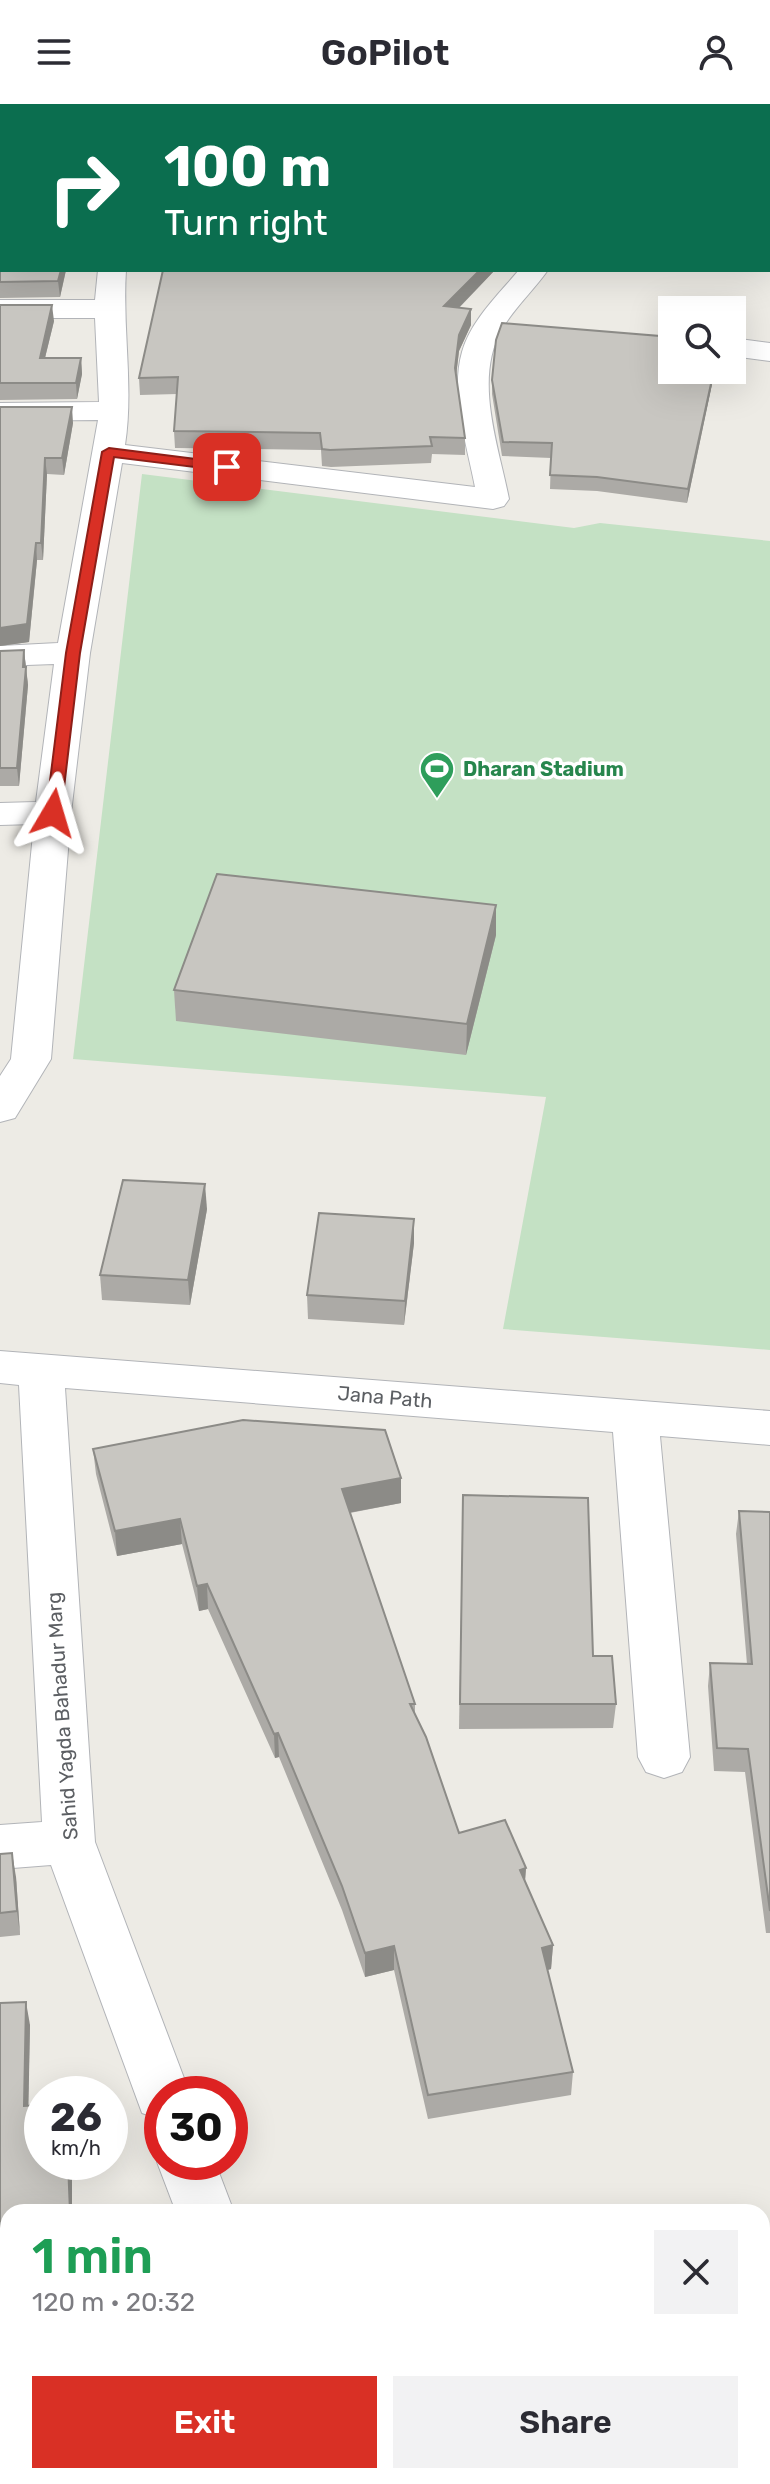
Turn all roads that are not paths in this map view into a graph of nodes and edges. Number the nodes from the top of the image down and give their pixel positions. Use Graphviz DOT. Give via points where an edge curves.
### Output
graph roads {
  1 [pos="112,272"];
  2 [pos="533,272"];
  3 [pos="0,309"];
  4 [pos="109,309"];
  5 [pos="746,349"];
  6 [pos="770,352"];
  7 [pos="115,411"];
  8 [pos="0,412"];
  9 [pos="109,452"];
  10 [pos="73,653"];
  11 [pos="0,656"];
  12 [pos="53,813"];
  13 [pos="0,814"];
  14 [pos="0,1109"];
  15 [pos="20,1368"];
  16 [pos="635,1418"];
  17 [pos="770,1428"];
  18 [pos="664,1757"];
  19 [pos="69,1842"];
  20 [pos="0,1847"];
  21 [pos="155,2076"];
  22 [pos="193,2180"];
  23 [pos="202,2204"];
  1 -- 4 [label="street"];
  2 -- 9 [label="street" via="507,325 477,351 475,383 493,499"];
  3 -- 4 [label="street"];
  4 -- 7 [label="street"];
  5 -- 6 [label="street"];
  7 -- 8 [label="street"];
  7 -- 9 [label="street"];
  9 -- 10 [label="street"];
  10 -- 11 [label="street"];
  10 -- 12 [label="street"];
  12 -- 13 [label="street"];
  12 -- 14 [label="street" via="31,1059"];
  15 -- 16 [label="street, Jana Path"];
  15 -- 19 [label="street, Sahid Yagda Bahadur Marg"];
  16 -- 17 [label="street, Jana Path"];
  16 -- 18 [label="street"];
  19 -- 20 [label="street"];
  19 -- 21 [label="street, Sahid Yagda Bahadur Marg"];
  22 -- 23 [label="street"];
}
